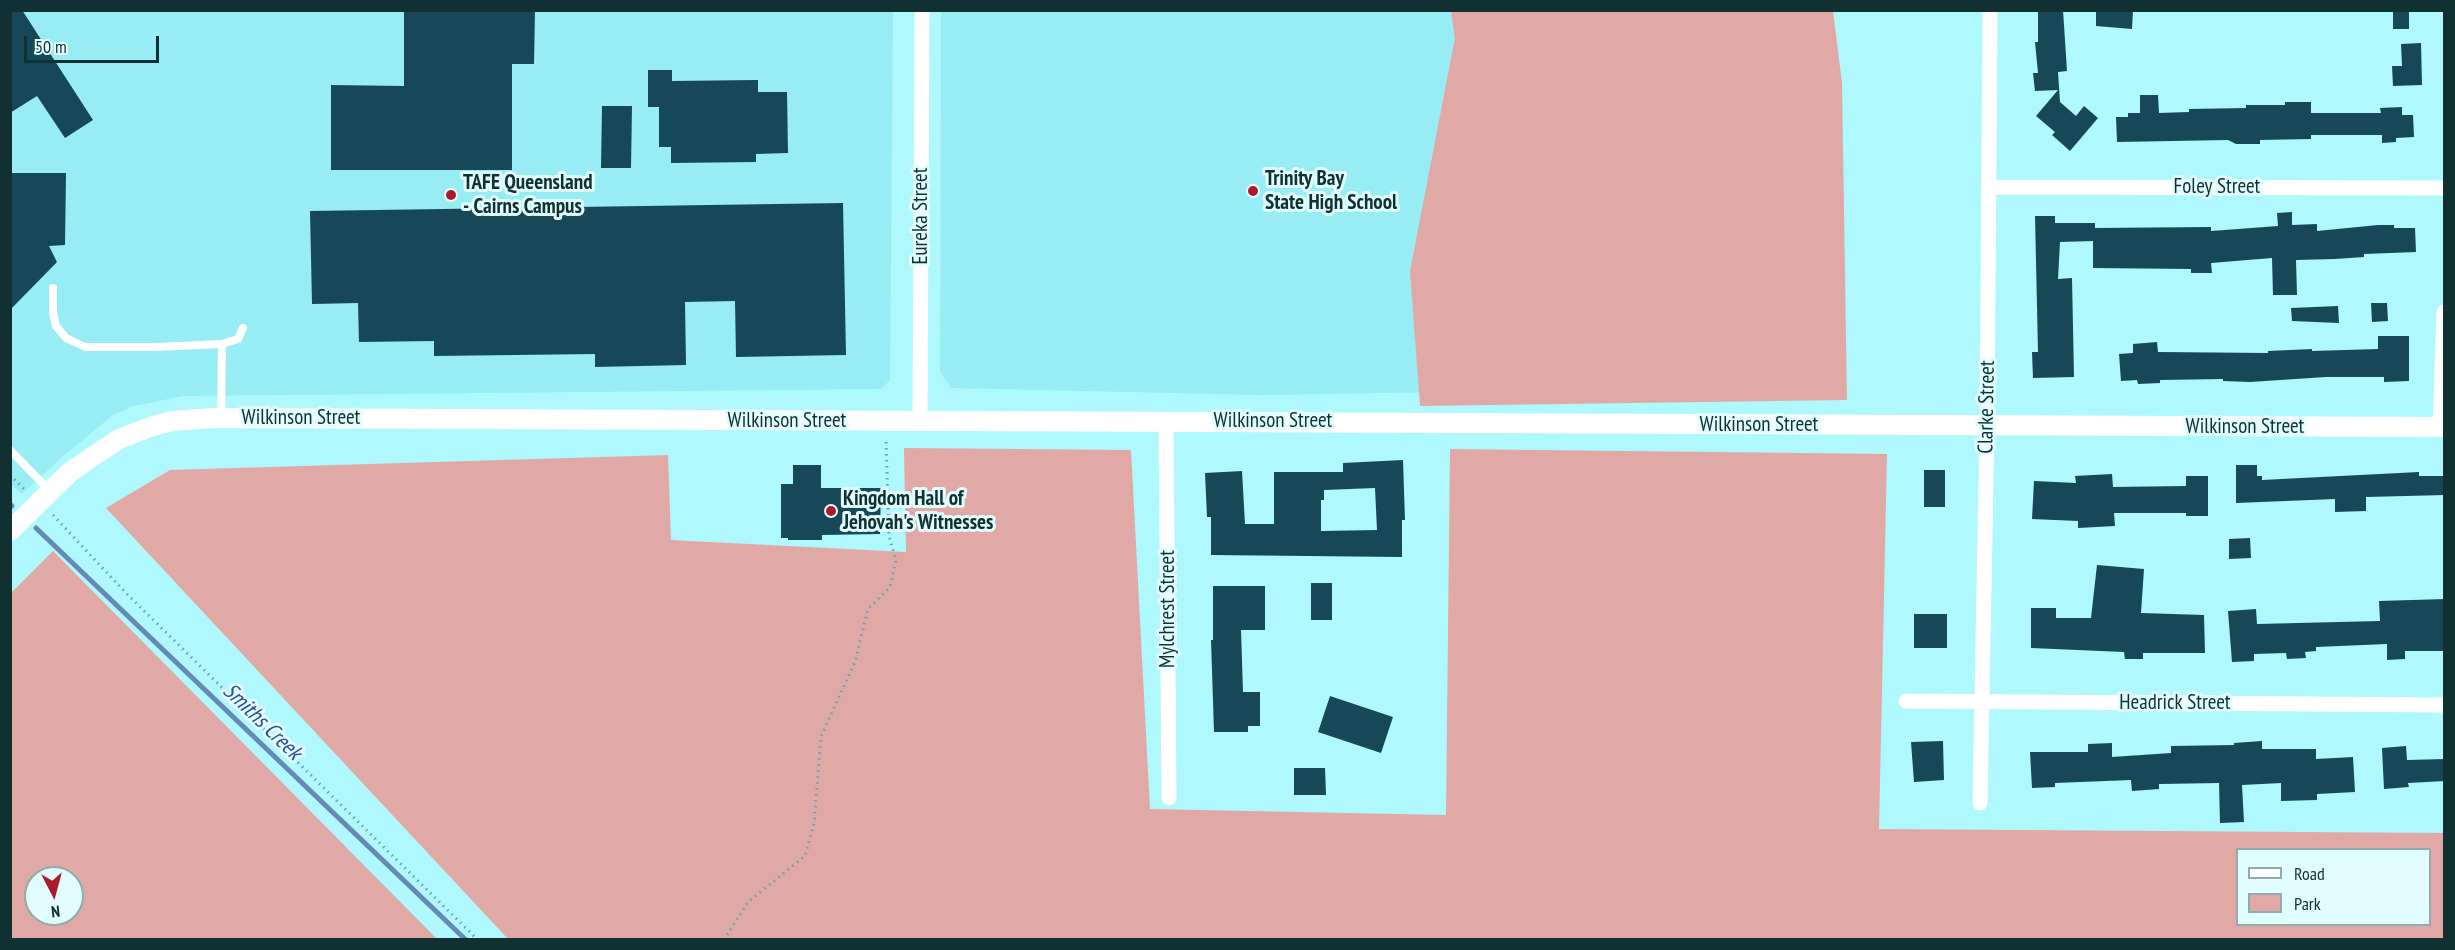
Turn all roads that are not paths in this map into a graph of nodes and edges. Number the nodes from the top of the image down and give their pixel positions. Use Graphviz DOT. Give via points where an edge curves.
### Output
graph roads {
  1 [pos="922,10"];
  2 [pos="1990,10"];
  3 [pos="1989,187"];
  4 [pos="2445,188"];
  5 [pos="54,288"];
  6 [pos="2445,312"];
  7 [pos="243,328"];
  8 [pos="222,344"];
  9 [pos="221,418"];
  10 [pos="1166,420"];
  11 [pos="920,422"];
  12 [pos="1987,427"];
  13 [pos="2442,427"];
  14 [pos="10,450"];
  15 [pos="44,496"];
  16 [pos="10,531"];
  17 [pos="1906,701"];
  18 [pos="1981,702"];
  19 [pos="2445,705"];
  20 [pos="1169,798"];
  21 [pos="1980,803"];
  1 -- 11 [label="street, Eureka Street"];
  2 -- 3 [label="street, Clarke Street"];
  3 -- 4 [label="street, Foley Street"];
  3 -- 12 [label="street, Clarke Street"];
  5 -- 8 [label="lane" via="56,326 79,345 123,348"];
  6 -- 13 [label="street"];
  7 -- 8 [label="lane" via="238,339"];
  8 -- 9 [label="lane"];
  9 -- 11 [label="street, Wilkinson Street"];
  9 -- 15 [label="street, Wilkinson Street" via="172,421 106,446"];
  10 -- 11 [label="street, Wilkinson Street"];
  10 -- 12 [label="street, Wilkinson Street"];
  10 -- 20 [label="street, Mylchrest Street"];
  12 -- 13 [label="street, Wilkinson Street"];
  12 -- 18 [label="street, Clarke Street"];
  14 -- 15 [label="lane"];
  15 -- 16 [label="street, Wilkinson Street"];
  17 -- 18 [label="street, Headrick Street"];
  18 -- 19 [label="street, Headrick Street"];
  18 -- 21 [label="street, Clarke Street"];
}
